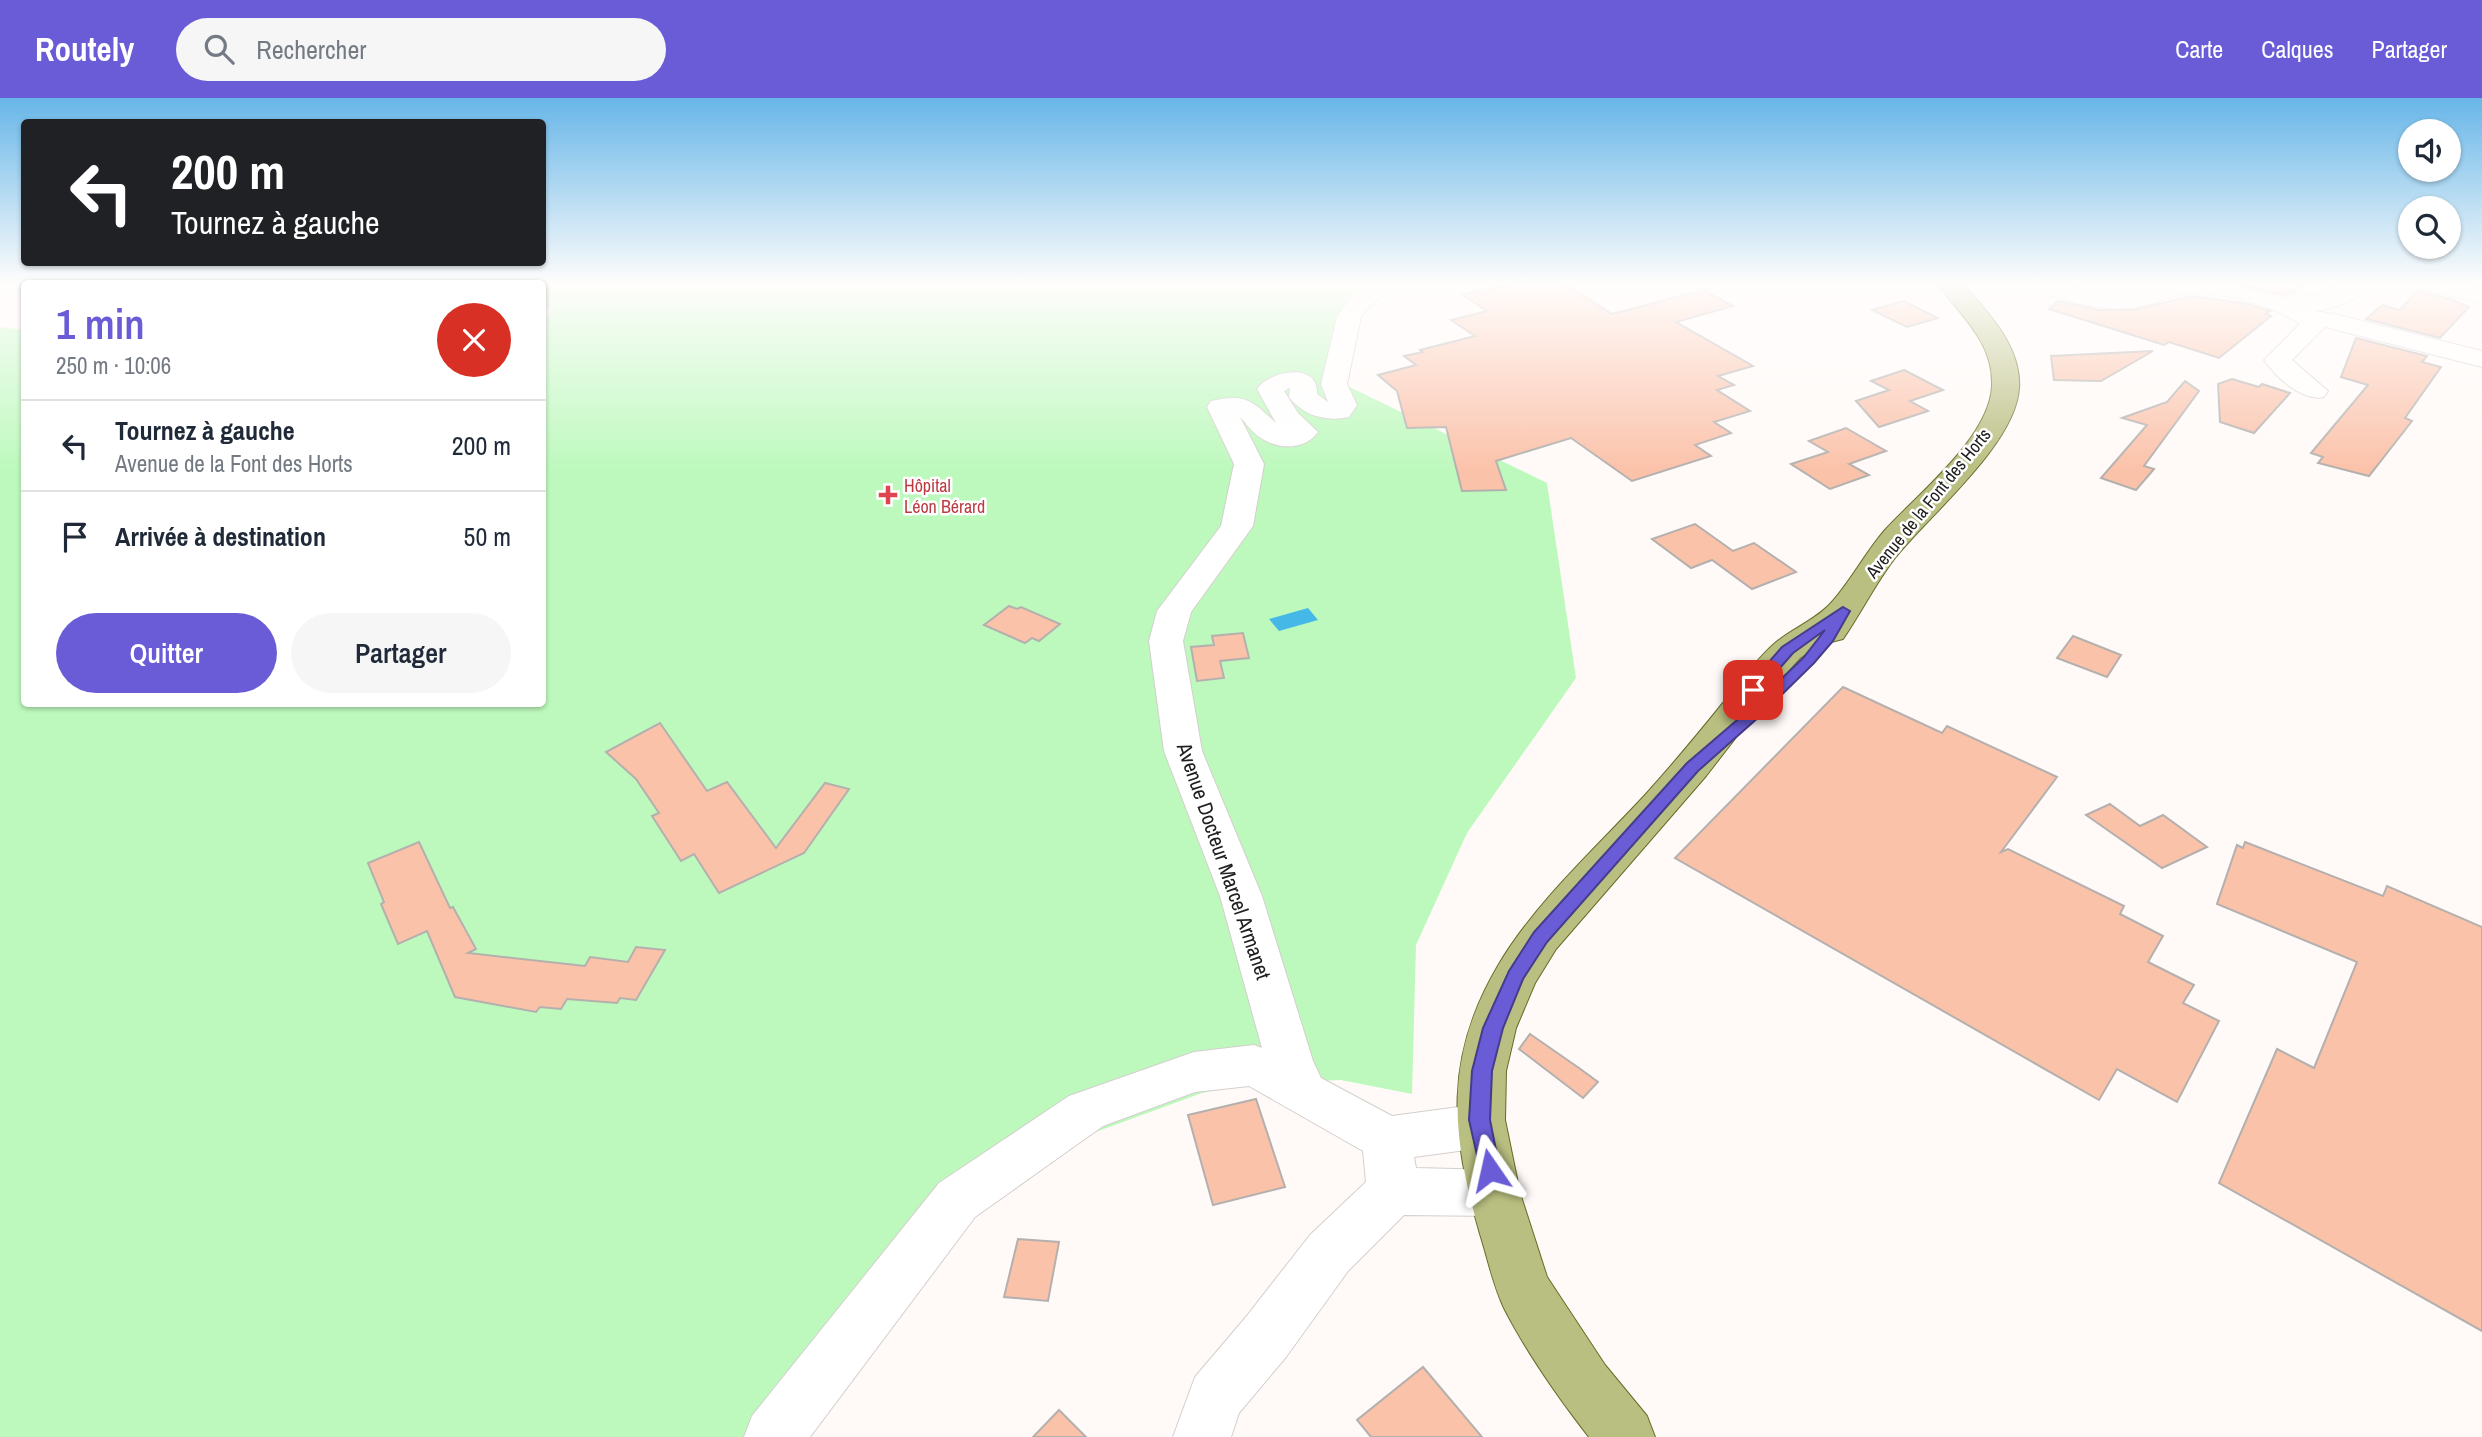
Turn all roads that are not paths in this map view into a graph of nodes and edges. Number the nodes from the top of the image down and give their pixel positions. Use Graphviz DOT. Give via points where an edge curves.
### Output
graph roads {
  1 [pos="1343,345"];
  2 [pos="1996,345"];
  3 [pos="2292,345"];
  4 [pos="2430,345"];
  5 [pos="2482,359"];
  6 [pos="2314,391"];
  7 [pos="1303,1091"];
  8 [pos="1481,1126"];
  9 [pos="1390,1165"];
  10 [pos="1494,1193"];
  11 [pos="773,1437"];
  12 [pos="1202,1437"];
  13 [pos="1626,1437"];
  1 -- 7 [label="street, Avenue Docteur Marcel Armanet" via="1334,384 1343,405 1339,411 1317,408 1303,397 1304,385 1298,380 1287,379 1270,389 1287,418 1304,432 1297,438 1270,432 1250,409 1233,404 1221,408 1249,464 1237,526 1174,611 1167,642 1183,751 1241,896 1289,1061"];
  2 -- 8 [label="main road, Avenue de la Font des Horts" via="2006,390 1998,415 1965,461 1884,551 1826,641 1755,713 1692,767 1541,937 1515,976 1493,1028 1482,1071"];
  3 -- 6 [label="street" via="2277,360"];
  4 -- 5 [label="street"];
  7 -- 9 [label="street"];
  7 -- 11 [label="street" via="1254,1065 1194,1072 1086,1111 957,1200"];
  8 -- 9 [label="street"];
  8 -- 10 [label="main road, Avenue de la Font des Horts"];
  9 -- 10 [label="street"];
  9 -- 12 [label="street" via="1266,1337 1215,1397"];
  10 -- 13 [label="main road, Avenue de la Font des Horts" via="1524,1290 1585,1385"];
}
